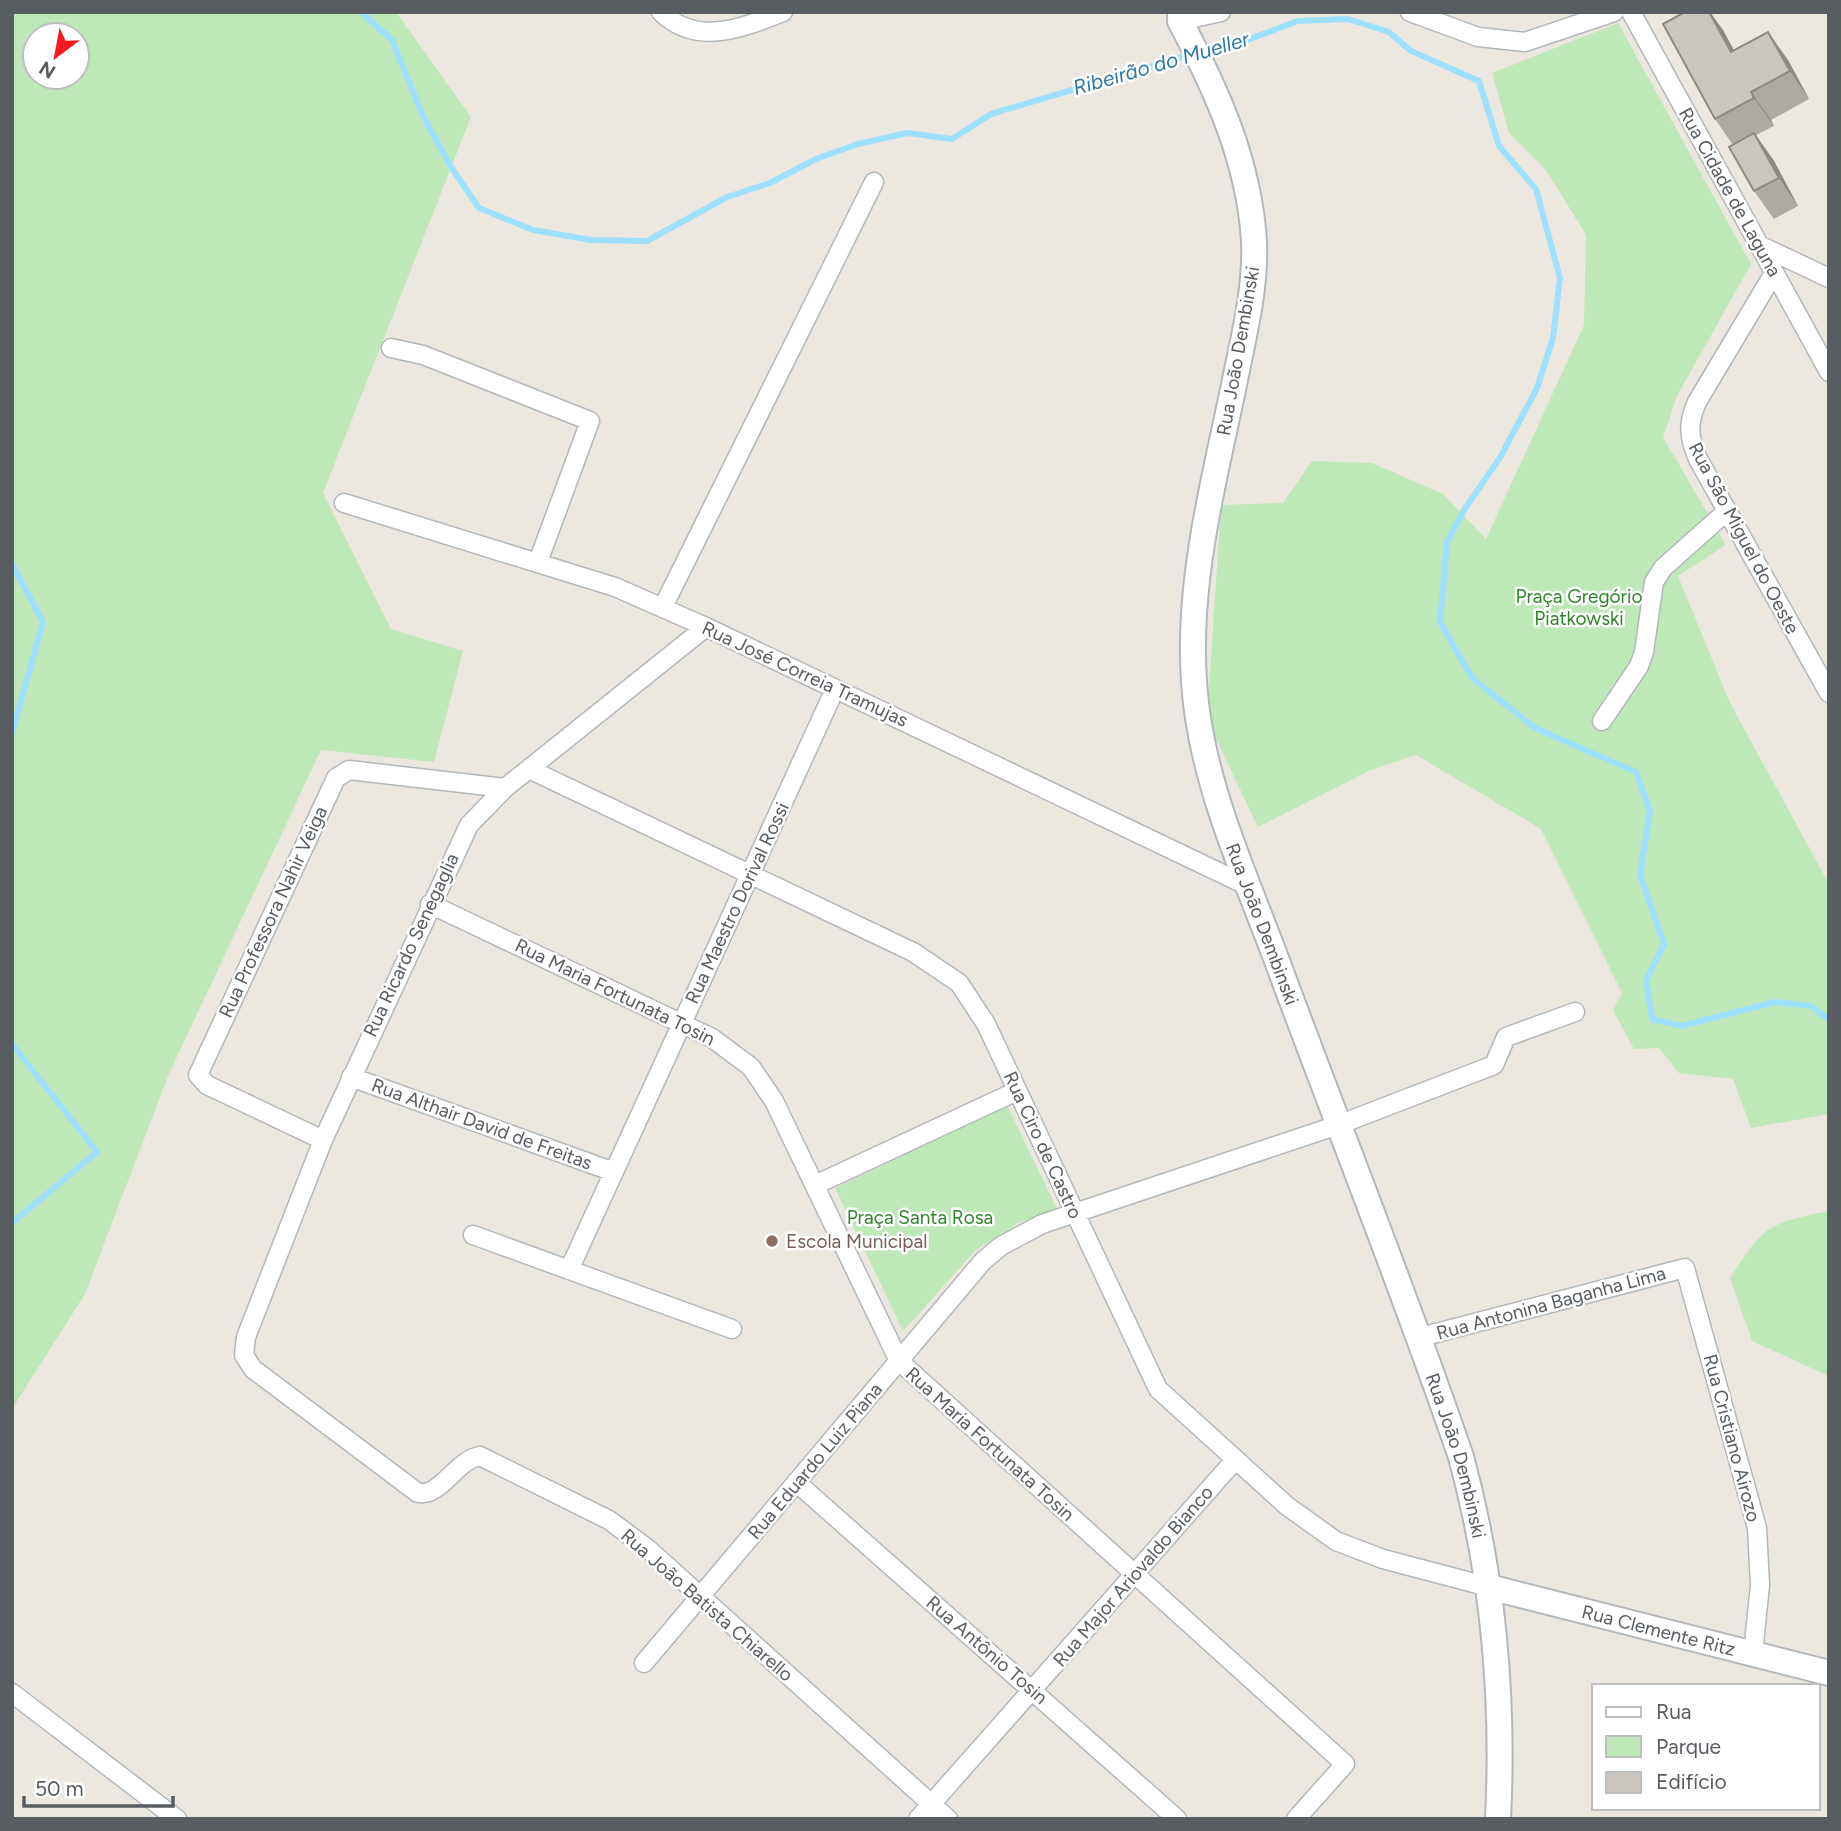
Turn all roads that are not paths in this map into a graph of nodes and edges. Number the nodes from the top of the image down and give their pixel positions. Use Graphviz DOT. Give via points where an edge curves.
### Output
graph roads {
  1 [pos="661,12"];
  2 [pos="783,12"];
  3 [pos="1221,12"];
  4 [pos="1410,12"];
  5 [pos="1614,12"];
  6 [pos="1631,12"];
  7 [pos="1179,21"];
  8 [pos="874,182"];
  9 [pos="1759,246"];
  10 [pos="1774,272"];
  11 [pos="1829,278"];
  12 [pos="391,348"];
  13 [pos="1829,372"];
  14 [pos="344,503"];
  15 [pos="1727,511"];
  16 [pos="538,562"];
  17 [pos="663,607"];
  18 [pos="706,627"];
  19 [pos="835,688"];
  20 [pos="1829,693"];
  21 [pos="1602,720"];
  22 [pos="529,769"];
  23 [pos="505,788"];
  24 [pos="750,874"];
  25 [pos="1250,887"];
  26 [pos="430,904"];
  27 [pos="1575,1012"];
  28 [pos="682,1021"];
  29 [pos="351,1077"];
  30 [pos="1017,1091"];
  31 [pos="1338,1125"];
  32 [pos="323,1140"];
  33 [pos="614,1172"];
  34 [pos="815,1185"];
  35 [pos="1075,1213"];
  36 [pos="473,1235"];
  37 [pos="1685,1268"];
  38 [pos="569,1270"];
  39 [pos="732,1329"];
  40 [pos="1417,1338"];
  41 [pos="244,1355"];
  42 [pos="898,1361"];
  43 [pos="1235,1460"];
  44 [pos="796,1482"];
  45 [pos="1135,1574"];
  46 [pos="1489,1587"];
  47 [pos="700,1596"];
  48 [pos="1753,1653"];
  49 [pos="644,1663"];
  50 [pos="1829,1672"];
  51 [pos="1032,1690"];
  52 [pos="12,1693"];
  53 [pos="931,1804"];
  54 [pos="177,1819"];
  55 [pos="918,1819"];
  56 [pos="948,1819"];
  57 [pos="1177,1819"];
  58 [pos="1296,1819"];
  59 [pos="1498,1819"];
  1 -- 2 [label="street" via="681,27 710,33 734,30"];
  3 -- 7 [label="street"];
  4 -- 5 [label="street" via="1478,37 1525,42"];
  6 -- 9 [label="street, Rua Cidade de Laguna"];
  7 -- 25 [label="main road, Rua João Dembinski" via="1227,119 1251,213 1254,265 1247,317 1193,596 1194,682 1210,771"];
  8 -- 17 [label="street"];
  9 -- 10 [label="street, Rua Cidade de Laguna"];
  9 -- 11 [label="street"];
  10 -- 13 [label="street, Rua Cidade de Laguna"];
  10 -- 15 [label="street, Rua São Miguel do Oeste" via="1690,417 1692,447"];
  12 -- 16 [label="street" via="423,355 590,421"];
  14 -- 16 [label="street, Rua José Correia Tramujas"];
  15 -- 20 [label="street, Rua São Miguel do Oeste"];
  15 -- 21 [label="street" via="1663,568 1650,599 1639,666"];
  16 -- 17 [label="street, Rua José Correia Tramujas"];
  17 -- 18 [label="street, Rua José Correia Tramujas"];
  18 -- 19 [label="street, Rua José Correia Tramujas"];
  18 -- 22 [label="street, Rua Ricardo Senegaglia"];
  19 -- 24 [label="street, Rua Maestro Dorival Rossi"];
  19 -- 25 [label="street, Rua José Correia Tramujas"];
  22 -- 23 [label="street, Rua Ricardo Senegaglia"];
  22 -- 24 [label="street, Rua Ciro de Castro"];
  23 -- 26 [label="street, Rua Ricardo Senegaglia" via="469,825"];
  23 -- 32 [label="street, Rua Professora Nahir Veiga" via="349,770 336,778 198,1075 207,1085"];
  24 -- 28 [label="street, Rua Maestro Dorival Rossi"];
  24 -- 30 [label="street, Rua Ciro de Castro" via="913,952 959,983 986,1024"];
  25 -- 31 [label="main road, Rua João Dembinski"];
  26 -- 28 [label="street, Rua Maria Fortunata Tosin"];
  26 -- 29 [label="street, Rua Ricardo Senegaglia"];
  27 -- 31 [label="street, Rua Eduardo Luiz Piana" via="1506,1037 1494,1065"];
  28 -- 33 [label="street, Rua Maestro Dorival Rossi"];
  28 -- 34 [label="street, Rua Maria Fortunata Tosin" via="751,1067 774,1101"];
  29 -- 32 [label="street, Rua Ricardo Senegaglia"];
  29 -- 33 [label="street, Rua Althair David de Freitas"];
  30 -- 34 [label="street"];
  30 -- 35 [label="street, Rua Ciro de Castro"];
  31 -- 35 [label="street, Rua Eduardo Luiz Piana"];
  31 -- 40 [label="main road, Rua João Dembinski"];
  32 -- 41 [label="street, Rua Ricardo Senegaglia" via="246,1337"];
  33 -- 38 [label="street, Rua Maestro Dorival Rossi"];
  34 -- 42 [label="street, Rua Maria Fortunata Tosin"];
  35 -- 42 [label="street, Rua Eduardo Luiz Piana" via="1022,1233 983,1261"];
  35 -- 43 [label="street, Rua Ciro de Castro" via="1158,1390"];
  36 -- 38 [label="street"];
  37 -- 40 [label="street, Rua Antonina Baganha Lima"];
  37 -- 48 [label="street, Rua Cristiano Airozo" via="1757,1528 1760,1585"];
  38 -- 39 [label="street"];
  40 -- 46 [label="main road, Rua João Dembinski" via="1461,1457"];
  41 -- 47 [label="street, Rua João Batista Chiarello" via="253,1369 411,1490 425,1494 463,1462 488,1458 609,1520"];
  42 -- 44 [label="street, Rua Eduardo Luiz Piana"];
  42 -- 45 [label="street, Rua Maria Fortunata Tosin"];
  43 -- 45 [label="street, Rua Major Ariovaldo Bianco"];
  43 -- 46 [label="street, Rua Ciro de Castro" via="1336,1541 1383,1559"];
  44 -- 47 [label="street, Rua Eduardo Luiz Piana"];
  44 -- 51 [label="street, Rua Antônio Tosin"];
  45 -- 51 [label="street, Rua Major Ariovaldo Bianco"];
  45 -- 58 [label="street, Rua Maria Fortunata Tosin" via="1345,1764"];
  46 -- 48 [label="main road, Rua Clemente Ritz"];
  46 -- 59 [label="main road, Rua João Dembinski"];
  47 -- 49 [label="street, Rua Eduardo Luiz Piana"];
  47 -- 53 [label="street, Rua João Batista Chiarello"];
  48 -- 50 [label="main road, Rua Clemente Ritz"];
  51 -- 53 [label="street, Rua Major Ariovaldo Bianco"];
  51 -- 57 [label="street, Rua Antônio Tosin"];
  52 -- 54 [label="street"];
  53 -- 55 [label="street, Rua Major Ariovaldo Bianco"];
  53 -- 56 [label="street, Rua João Batista Chiarello"];
}
